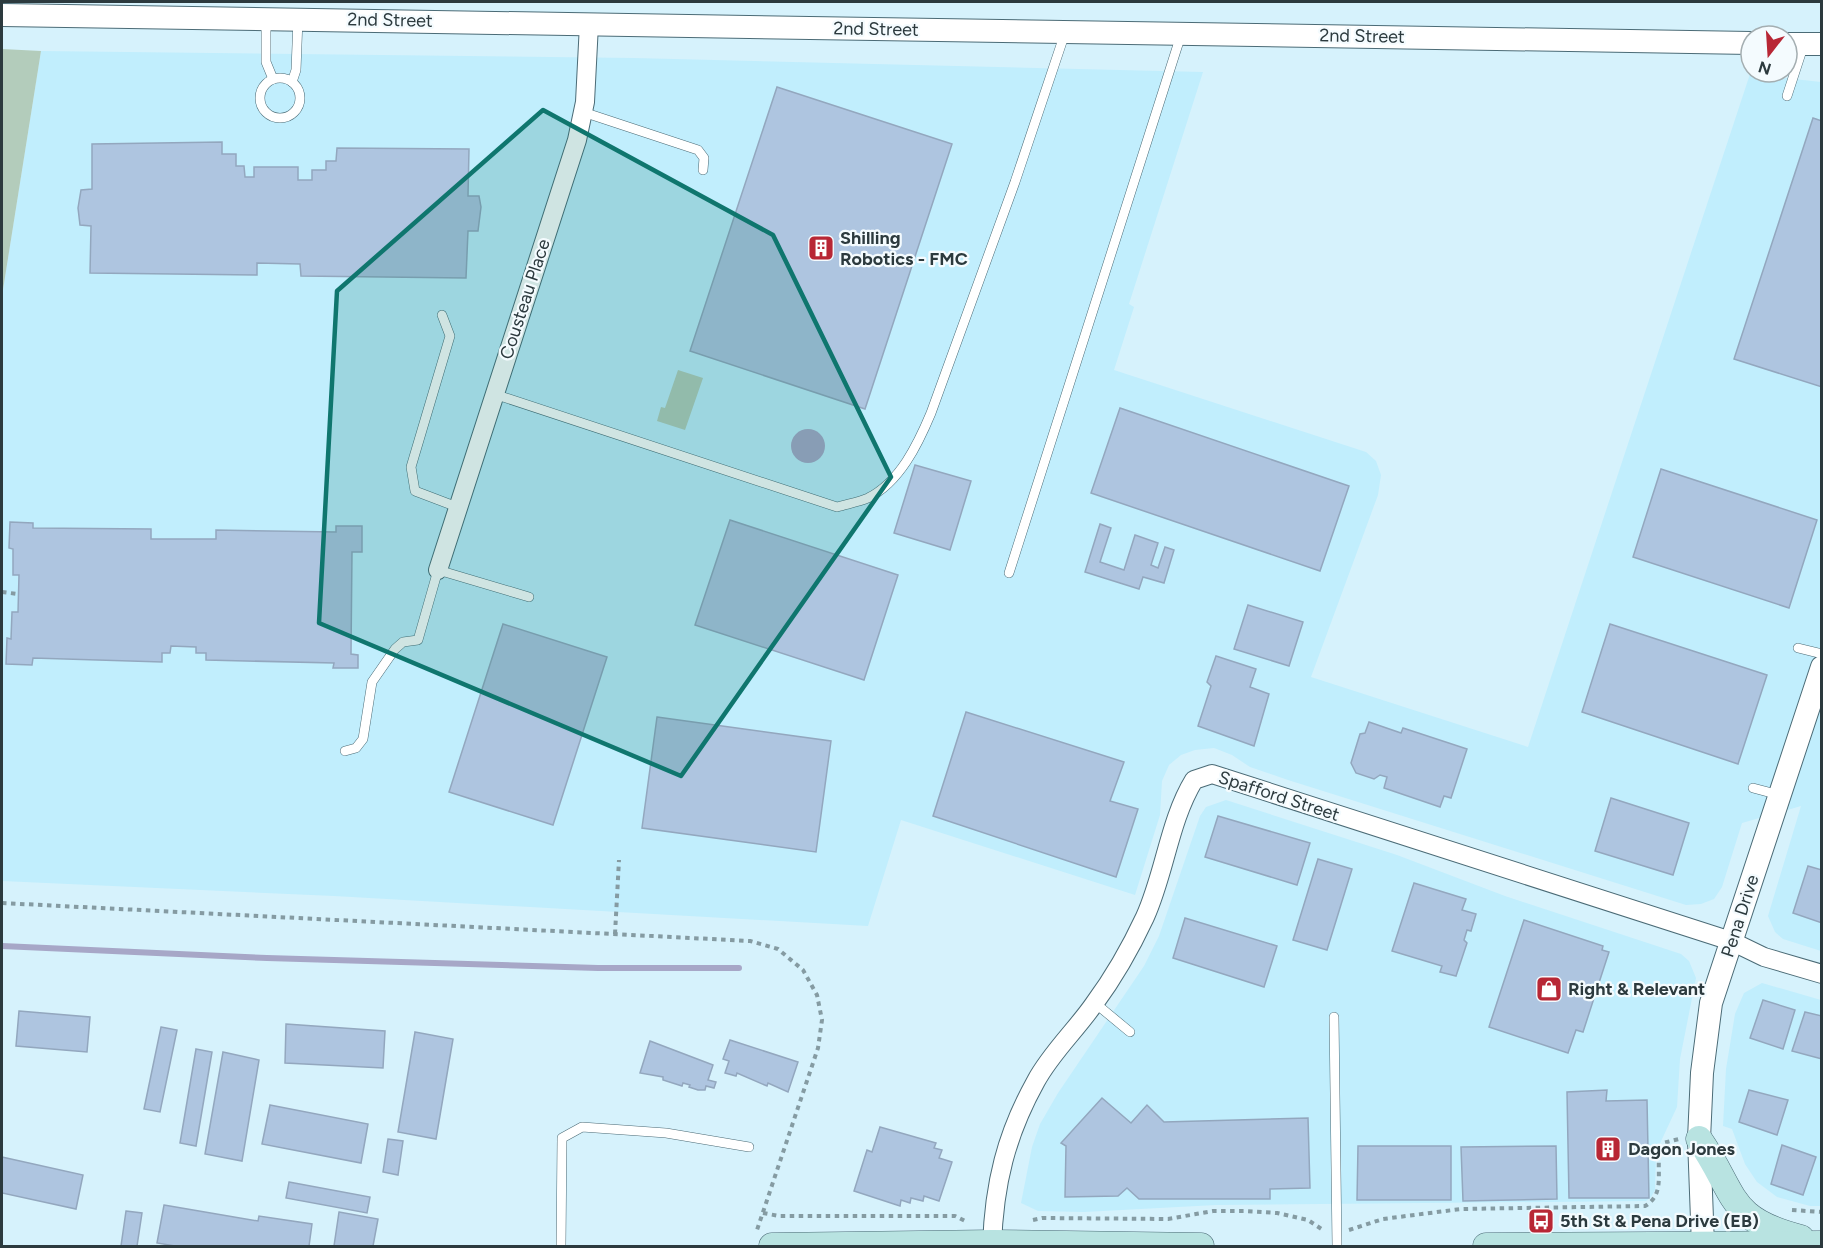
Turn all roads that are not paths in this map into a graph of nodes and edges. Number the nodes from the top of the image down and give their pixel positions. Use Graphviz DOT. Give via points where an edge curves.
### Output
graph roads {
  1 [pos="2,15"];
  2 [pos="267,18"];
  3 [pos="298,19"];
  4 [pos="589,24"];
  5 [pos="1065,33"];
  6 [pos="1181,33"];
  7 [pos="1739,43"];
  8 [pos="1804,44"];
  9 [pos="273,79"];
  10 [pos="292,81"];
  11 [pos="1787,96"];
  12 [pos="583,112"];
  13 [pos="703,170"];
  14 [pos="442,315"];
  15 [pos="494,394"];
  16 [pos="457,507"];
  17 [pos="438,570"];
  18 [pos="1009,573"];
  19 [pos="529,597"];
  20 [pos="1798,648"];
  21 [pos="1821,667"];
  22 [pos="345,751"];
  23 [pos="1753,788"];
  24 [pos="1779,795"];
  25 [pos="1731,941"];
  26 [pos="1821,974"];
  27 [pos="1095,1003"];
  28 [pos="1334,1017"];
  29 [pos="1130,1032"];
  30 [pos="1687,1139"];
  31 [pos="748,1147"];
  32 [pos="764,1239"];
  33 [pos="1821,1243"];
  34 [pos="992,1245"];
  35 [pos="561,1246"];
  36 [pos="1201,1246"];
  37 [pos="1336,1246"];
  38 [pos="1486,1246"];
  39 [pos="1702,1246"];
  1 -- 2 [label="street, 2nd Street"];
  2 -- 3 [label="street, 2nd Street"];
  2 -- 9 [label="lane" via="266,62"];
  3 -- 4 [label="street, 2nd Street"];
  3 -- 10 [label="lane"];
  4 -- 5 [label="street, 2nd Street"];
  4 -- 12 [label="street, Cousteau Place"];
  5 -- 6 [label="street, 2nd Street"];
  5 -- 15 [label="lane" via="1020,170 931,413 916,448 893,477 868,497 837,507"];
  6 -- 7 [label="street, 2nd Street"];
  6 -- 18 [label="lane"];
  8 -- 11 [label="lane"];
  9 -- 10 [label="lane"];
  9 -- 10 [label="lane" via="261,91 261,104 268,114 280,118 293,114 300,102 299,89"];
  12 -- 13 [label="lane" via="698,150 704,158"];
  12 -- 15 [label="street, Cousteau Place" via="578,140"];
  14 -- 16 [label="lane" via="450,336 411,467 415,491"];
  15 -- 16 [label="street, Cousteau Place"];
  16 -- 17 [label="street, Cousteau Place"];
  17 -- 19 [label="lane"];
  17 -- 22 [label="lane" via="418,640 403,642 395,648 372,682 363,739 356,748"];
  20 -- 21 [label="lane"];
  21 -- 24 [label="street, Pena Drive"];
  23 -- 24 [label="lane"];
  24 -- 25 [label="street, Pena Drive"];
  25 -- 26 [label="street, Spafford Street" via="1764,957"];
  25 -- 27 [label="street, Spafford Street" via="1212,774 1194,780 1183,798 1145,916"];
  25 -- 30 [label="street, Pena Drive" via="1711,1003 1702,1073"];
  27 -- 29 [label="lane"];
  27 -- 34 [label="street, Spafford Street" via="1037,1079 1010,1136 998,1173"];
  28 -- 37 [label="lane"];
  30 -- 33 [label="main road" via="1716,1164 1731,1198 1744,1213 1780,1233"];
  30 -- 39 [label="street, Pena Drive"];
  31 -- 35 [label="lane" via="666,1133 582,1127 562,1138"];
  32 -- 34 [label="main road"];
  33 -- 39 [label="main road"];
  34 -- 36 [label="main road"];
  38 -- 39 [label="main road"];
}
